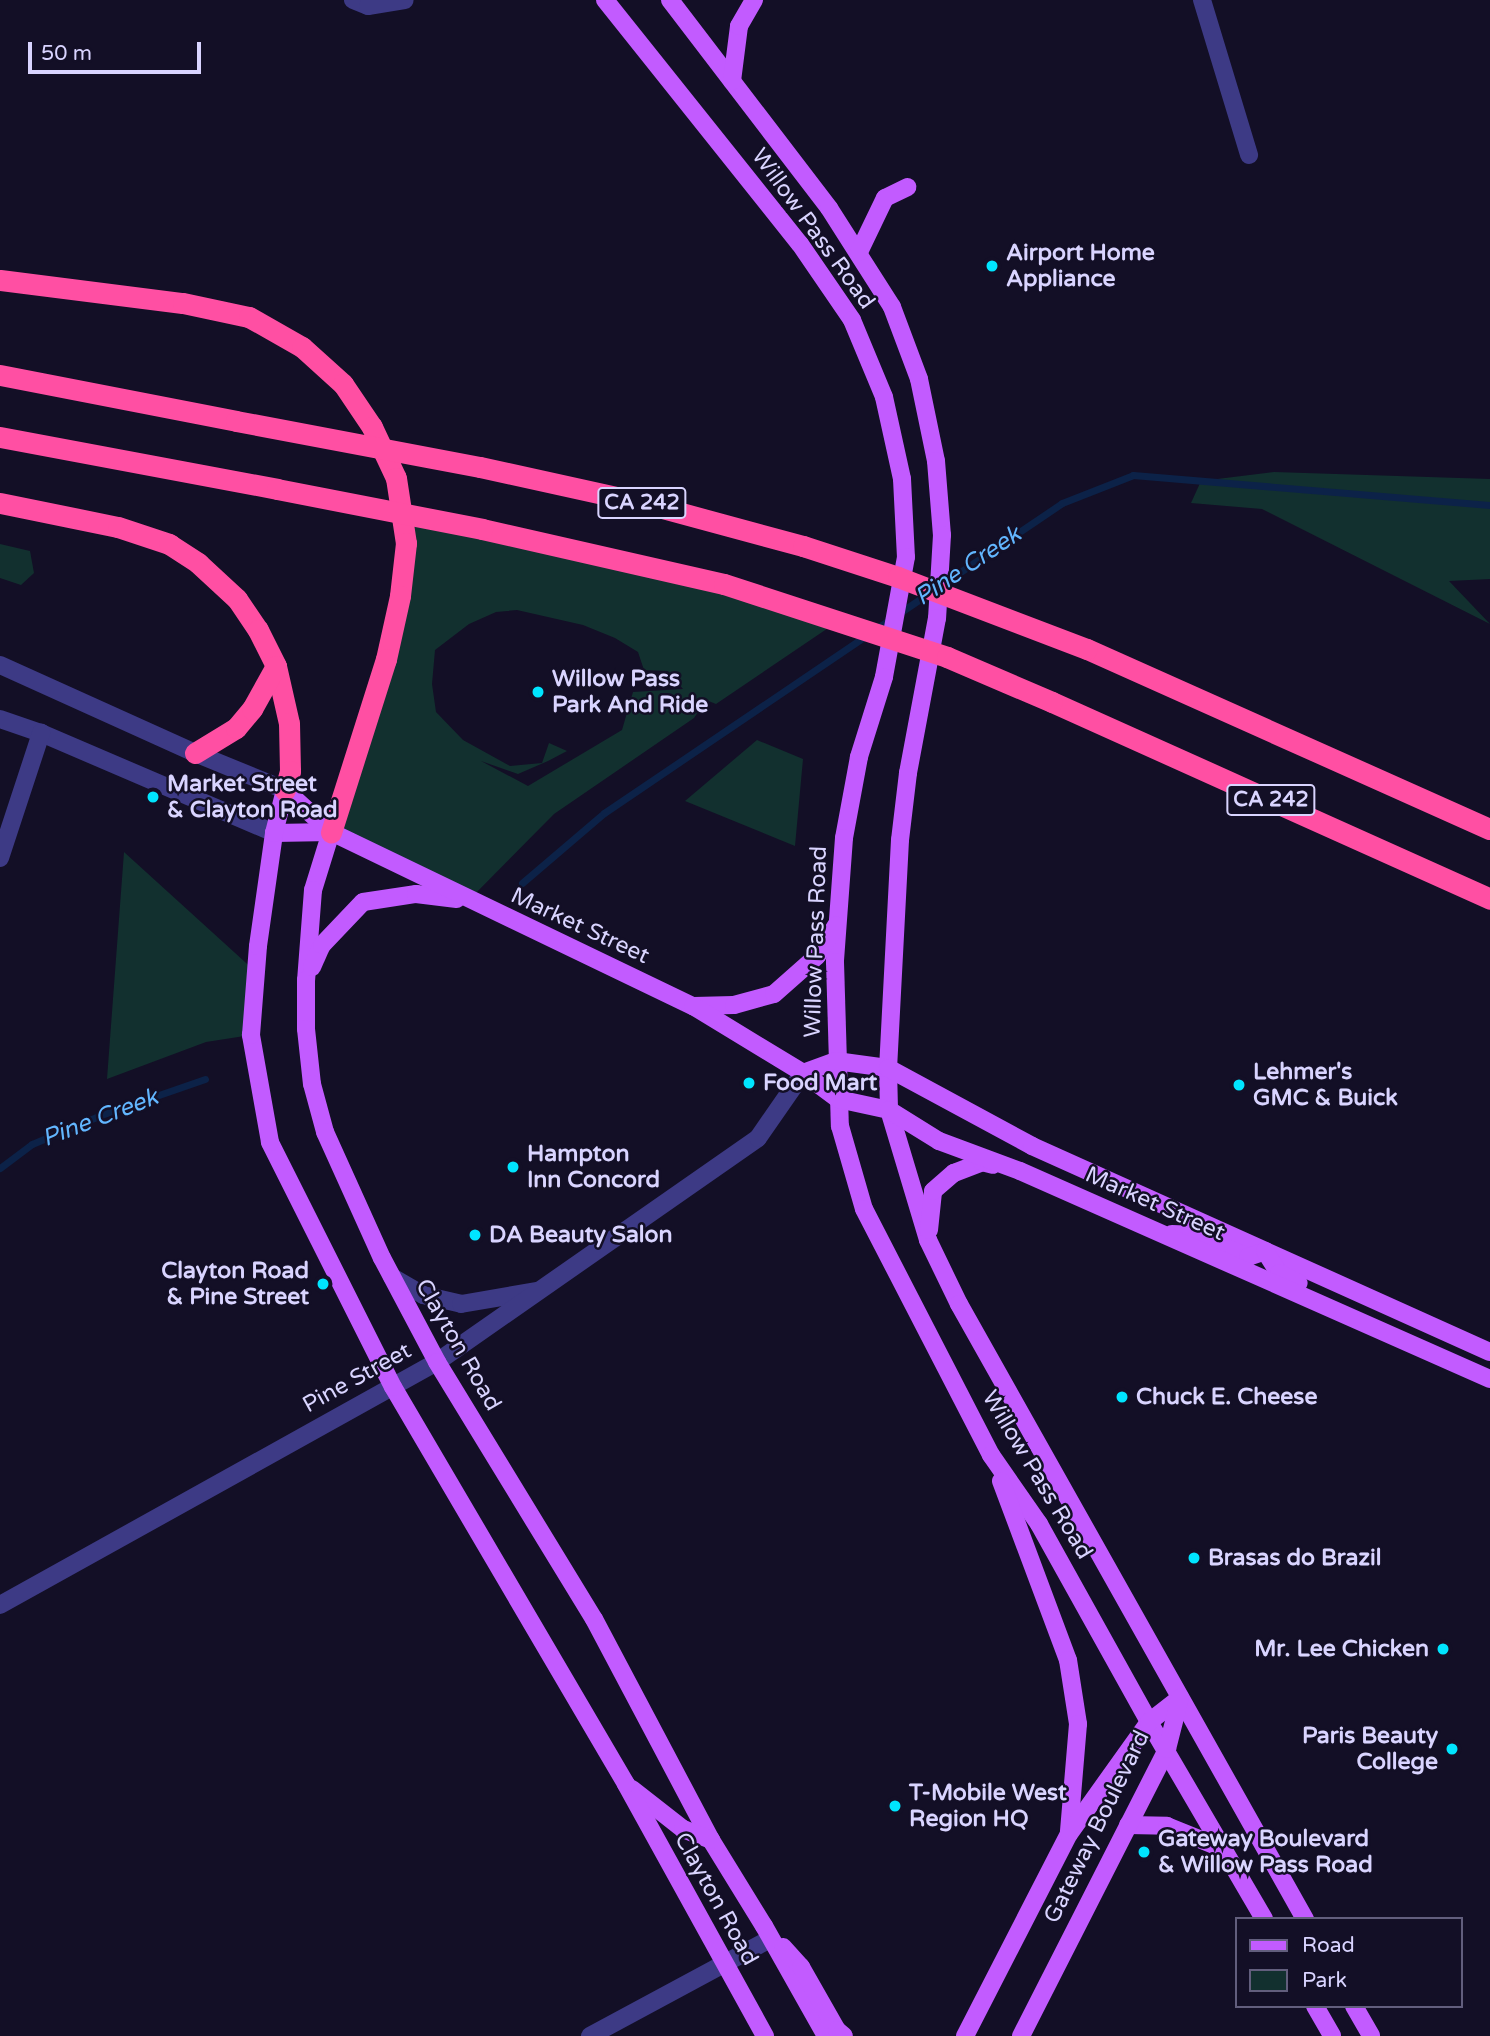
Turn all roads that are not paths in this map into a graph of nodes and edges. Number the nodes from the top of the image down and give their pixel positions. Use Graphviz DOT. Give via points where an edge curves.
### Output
graph roads {
  1 [pos="353,0"];
  2 [pos="405,0"];
  3 [pos="605,0"];
  4 [pos="670,0"];
  5 [pos="754,0"];
  6 [pos="1202,0"];
  7 [pos="732,81"];
  8 [pos="1249,155"];
  9 [pos="908,187"];
  10 [pos="859,252"];
  11 [pos="0,281"];
  12 [pos="0,374"];
  13 [pos="0,438"];
  14 [pos="0,503"];
  15 [pos="0,665"];
  16 [pos="276,666"];
  17 [pos="0,719"];
  18 [pos="41,733"];
  19 [pos="195,753"];
  20 [pos="285,790"];
  21 [pos="1490,829"];
  22 [pos="331,832"];
  23 [pos="274,833"];
  24 [pos="0,858"];
  25 [pos="1490,899"];
  26 [pos="468,900"];
  27 [pos="840,920"];
  28 [pos="306,980"];
  29 [pos="693,1006"];
  30 [pos="836,1061"];
  31 [pos="888,1068"];
  32 [pos="803,1073"];
  33 [pos="838,1098"];
  34 [pos="889,1110"];
  35 [pos="1020,1171"];
  36 [pos="1161,1234"];
  37 [pos="928,1240"];
  38 [pos="1265,1251"];
  39 [pos="392,1277"];
  40 [pos="543,1289"];
  41 [pos="1362,1322"];
  42 [pos="1490,1352"];
  43 [pos="437,1362"];
  44 [pos="1490,1379"];
  45 [pos="393,1387"];
  46 [pos="991,1455"];
  47 [pos="0,1605"];
  48 [pos="1180,1698"];
  49 [pos="1149,1722"];
  50 [pos="1167,1749"];
  51 [pos="626,1784"];
  52 [pos="1128,1825"];
  53 [pos="1069,1834"];
  54 [pos="711,1840"];
  55 [pos="1224,1849"];
  56 [pos="1264,1917"];
  57 [pos="1304,1917"];
  58 [pos="767,1932"];
  59 [pos="722,1963"];
  60 [pos="1316,2008"];
  61 [pos="1355,2008"];
  62 [pos="964,2034"];
  63 [pos="590,2036"];
  64 [pos="765,2036"];
  65 [pos="826,2036"];
  66 [pos="844,2036"];
  67 [pos="1021,2036"];
  68 [pos="1332,2036"];
  69 [pos="1371,2036"];
  1 -- 2 [label="street" via="368,6"];
  3 -- 27 [label="main road, Willow Pass Road" via="800,244 852,320 884,397 902,479 906,557 884,677 854,781 844,838"];
  4 -- 7 [label="main road, Willow Pass Road"];
  5 -- 7 [label="main road" via="739,26"];
  6 -- 8 [label="street"];
  7 -- 10 [label="main road, Willow Pass Road"];
  9 -- 10 [label="main road" via="886,198"];
  10 -- 31 [label="main road, Willow Pass Road" via="892,307 919,379 936,461 942,535 938,604 900,840"];
  11 -- 22 [label="highway" via="183,303 248,317 302,347 343,384 372,427 397,478 406,543 402,583 386,659"];
  12 -- 21 [label="highway, CA 242, bridge" via="480,467 648,504 803,546 1087,649"];
  13 -- 25 [label="highway, CA 242, bridge" via="482,529 724,584 947,657"];
  14 -- 16 [label="highway" via="118,527 169,544 237,599"];
  15 -- 19 [label="street, Market Street"];
  16 -- 19 [label="highway" via="236,729"];
  16 -- 20 [label="highway" via="289,723 290,771"];
  17 -- 18 [label="street, Market Street"];
  18 -- 23 [label="street, Market Street"];
  18 -- 24 [label="street"];
  19 -- 20 [label="street, Market Street"];
  20 -- 22 [label="main road, Market Street"];
  20 -- 23 [label="main road, Clayton Road"];
  22 -- 23 [label="main road, Market Street"];
  22 -- 26 [label="main road, Market Street"];
  22 -- 28 [label="main road, Clayton Road" via="313,890"];
  23 -- 45 [label="main road, Clayton Road" via="251,1035 270,1142"];
  26 -- 28 [label="main road" via="416,894 363,902 322,945"];
  26 -- 29 [label="main road, Market Street"];
  27 -- 29 [label="main road" via="817,956 774,995 734,1005"];
  27 -- 30 [label="main road, Willow Pass Road" via="835,961"];
  28 -- 39 [label="main road, Clayton Road" via="312,1084 325,1132"];
  29 -- 32 [label="main road, Market Street"];
  30 -- 31 [label="main road, Market Street"];
  30 -- 32 [label="main road, Market Street"];
  30 -- 33 [label="main road, Willow Pass Road"];
  31 -- 34 [label="main road, Willow Pass Road"];
  31 -- 38 [label="main road, Market Street" via="1032,1146"];
  32 -- 33 [label="main road, Market Street"];
  32 -- 40 [label="street, Pine Street" via="758,1138"];
  33 -- 34 [label="main road, Market Street"];
  33 -- 46 [label="main road, Willow Pass Road" via="840,1126 864,1209"];
  34 -- 35 [label="main road, Market Street" via="939,1141"];
  34 -- 37 [label="main road, Willow Pass Road"];
  35 -- 36 [label="main road, Market Street"];
  35 -- 37 [label="main road" via="982,1162 954,1173 933,1191"];
  36 -- 38 [label="main road" via="1197,1235 1248,1257"];
  36 -- 41 [label="main road, Market Street"];
  37 -- 48 [label="main road, Willow Pass Road" via="959,1304"];
  38 -- 41 [label="main road" via="1279,1273 1341,1303"];
  38 -- 42 [label="main road, Market Street"];
  39 -- 40 [label="street" via="423,1295 461,1304"];
  39 -- 43 [label="main road, Clayton Road"];
  40 -- 43 [label="street, Pine Street"];
  41 -- 44 [label="main road, Market Street"];
  43 -- 45 [label="street, Pine Street"];
  43 -- 54 [label="main road, Clayton Road" via="594,1619"];
  45 -- 47 [label="street, Pine Street"];
  45 -- 51 [label="main road, Clayton Road"];
  46 -- 49 [label="main road, Willow Pass Road" via="1039,1524"];
  46 -- 53 [label="main road" via="1068,1660 1078,1724"];
  48 -- 49 [label="main road, Gateway Boulevard"];
  48 -- 50 [label="main road, Gateway Boulevard"];
  48 -- 57 [label="main road, Willow Pass Road"];
  49 -- 50 [label="main road, Willow Pass Road"];
  49 -- 53 [label="main road, Gateway Boulevard"];
  50 -- 52 [label="main road, Gateway Boulevard"];
  50 -- 55 [label="main road, Willow Pass Road"];
  51 -- 54 [label="main road, Clayton Road" via="683,1829"];
  51 -- 59 [label="main road, Clayton Road"];
  52 -- 55 [label="main road" via="1167,1825"];
  52 -- 67 [label="main road, Gateway Boulevard"];
  53 -- 62 [label="main road, Gateway Boulevard"];
  54 -- 58 [label="main road, Clayton Road"];
  55 -- 56 [label="main road, Willow Pass Road"];
  58 -- 59 [label="street"];
  58 -- 65 [label="main road, Clayton Road"];
  58 -- 66 [label="main road" via="801,1967"];
  59 -- 63 [label="street"];
  59 -- 64 [label="main road, Clayton Road"];
  60 -- 68 [label="main road"];
  61 -- 69 [label="main road"];
}
